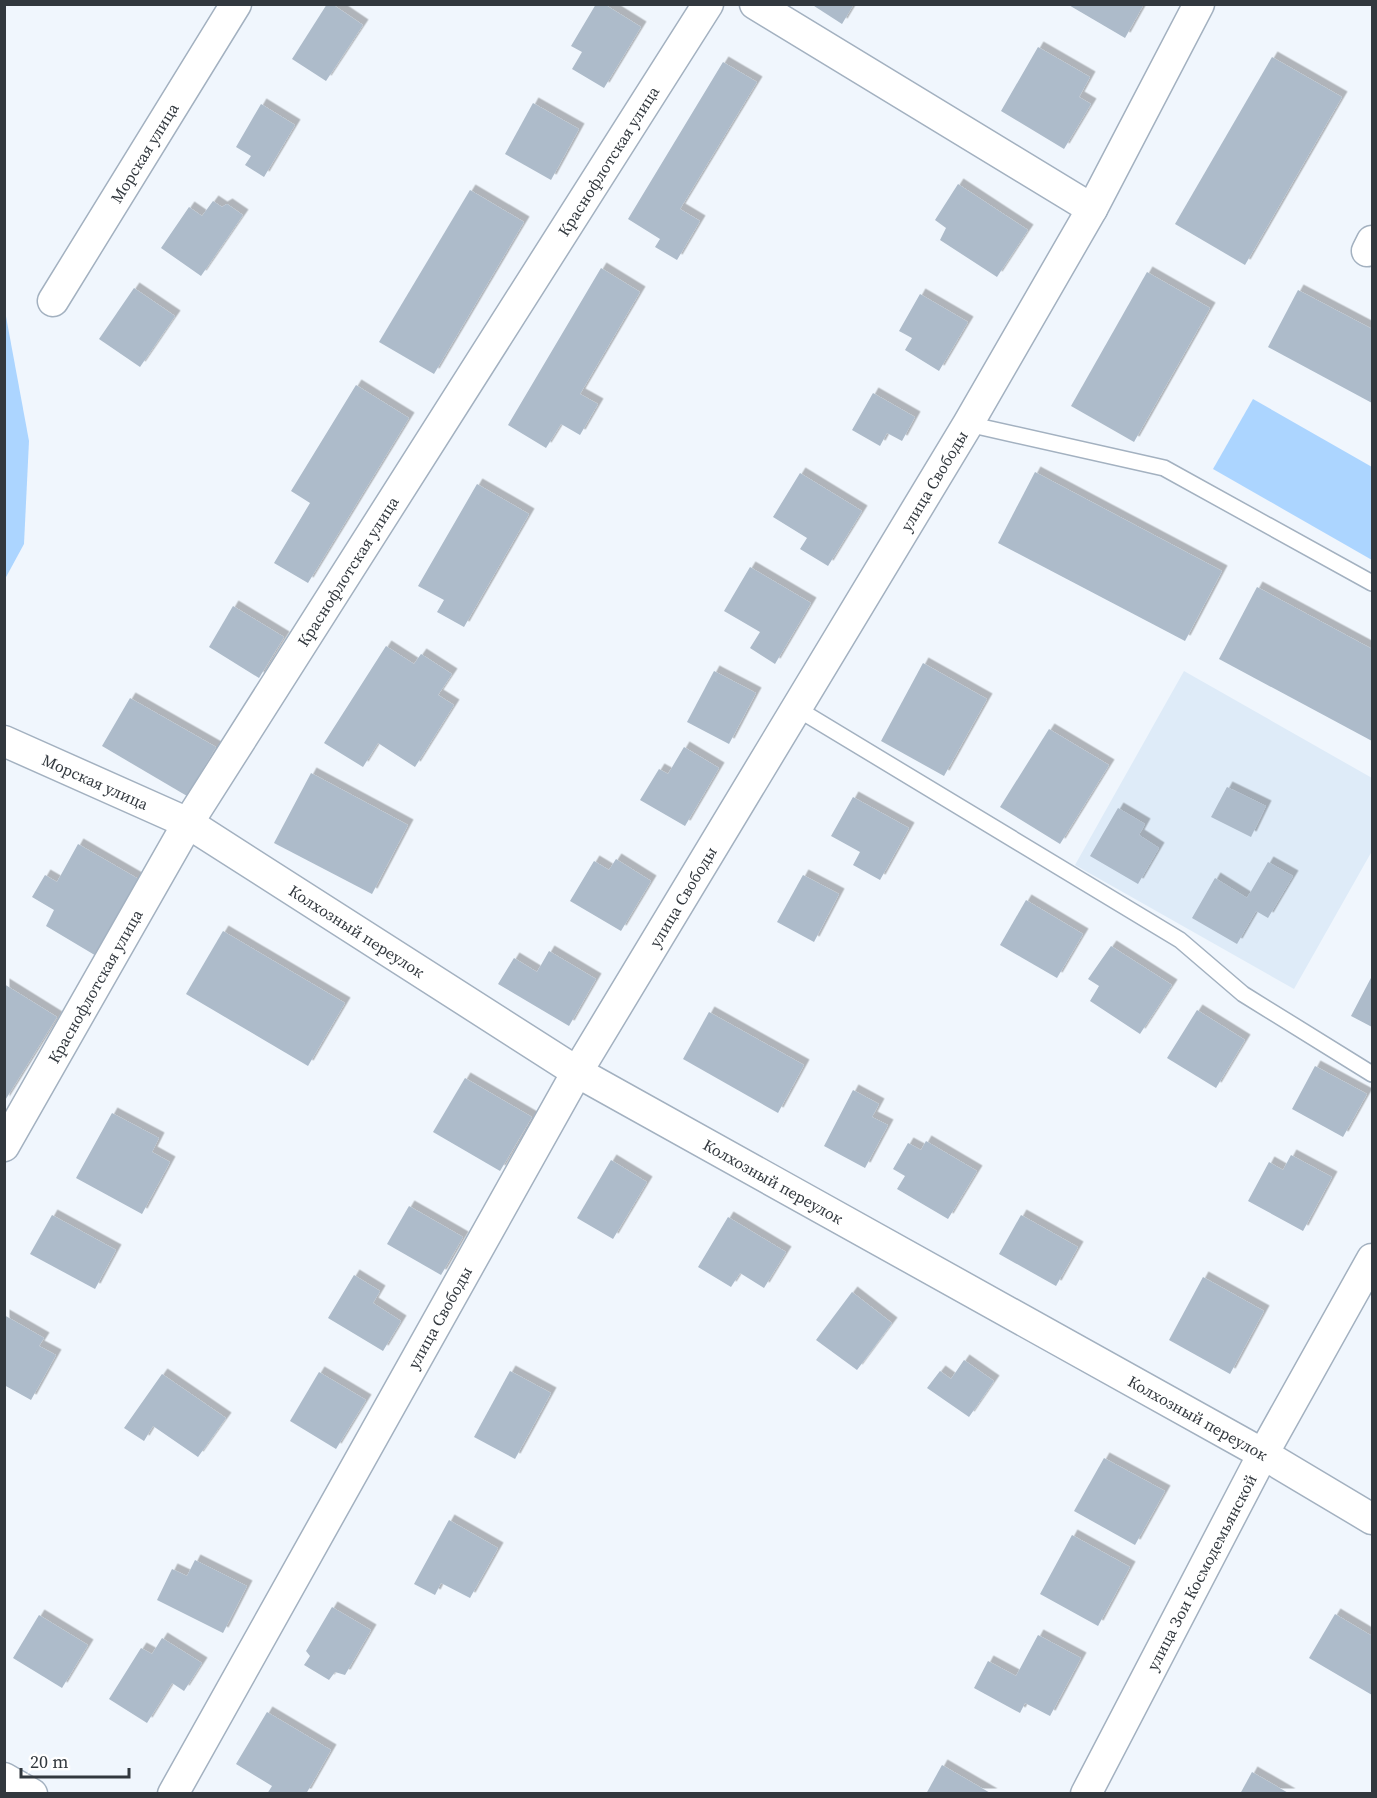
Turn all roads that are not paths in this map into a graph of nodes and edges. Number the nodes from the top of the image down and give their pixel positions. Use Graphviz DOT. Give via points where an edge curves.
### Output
graph roads {
  1 [pos="236,4"];
  2 [pos="708,4"];
  3 [pos="755,4"];
  4 [pos="1199,4"];
  5 [pos="1092,209"];
  6 [pos="53,301"];
  7 [pos="968,424"];
  8 [pos="1372,584"];
  9 [pos="796,708"];
  10 [pos="4,741"];
  11 [pos="188,823"];
  12 [pos="577,1072"];
  13 [pos="1372,1074"];
  14 [pos="4,1146"];
  15 [pos="1372,1259"];
  16 [pos="1263,1454"];
  17 [pos="1372,1519"];
  18 [pos="4,1778"];
  19 [pos="32,1794"];
  20 [pos="173,1794"];
  21 [pos="1086,1794"];
  1 -- 6 [label="street, Морская улица"];
  2 -- 11 [label="street, Краснофлотская улица"];
  3 -- 5 [label="street"];
  4 -- 5 [label="street, улица Свободы"];
  5 -- 7 [label="street, улица Свободы"];
  7 -- 8 [label="lane" via="1164,468"];
  7 -- 9 [label="street, улица Свободы"];
  9 -- 12 [label="street, улица Свободы"];
  9 -- 13 [label="lane" via="1180,940 1243,994"];
  10 -- 11 [label="street, Морская улица"];
  11 -- 12 [label="street, Колхозный переулок"];
  11 -- 14 [label="street, Краснофлотская улица"];
  12 -- 16 [label="street, Колхозный переулок"];
  12 -- 20 [label="street, улица Свободы"];
  15 -- 16 [label="street, улица Зои Космодемьянской"];
  16 -- 17 [label="street, Колхозный переулок"];
  16 -- 21 [label="street, улица Зои Космодемьянской"];
  18 -- 19 [label="street"];
}
